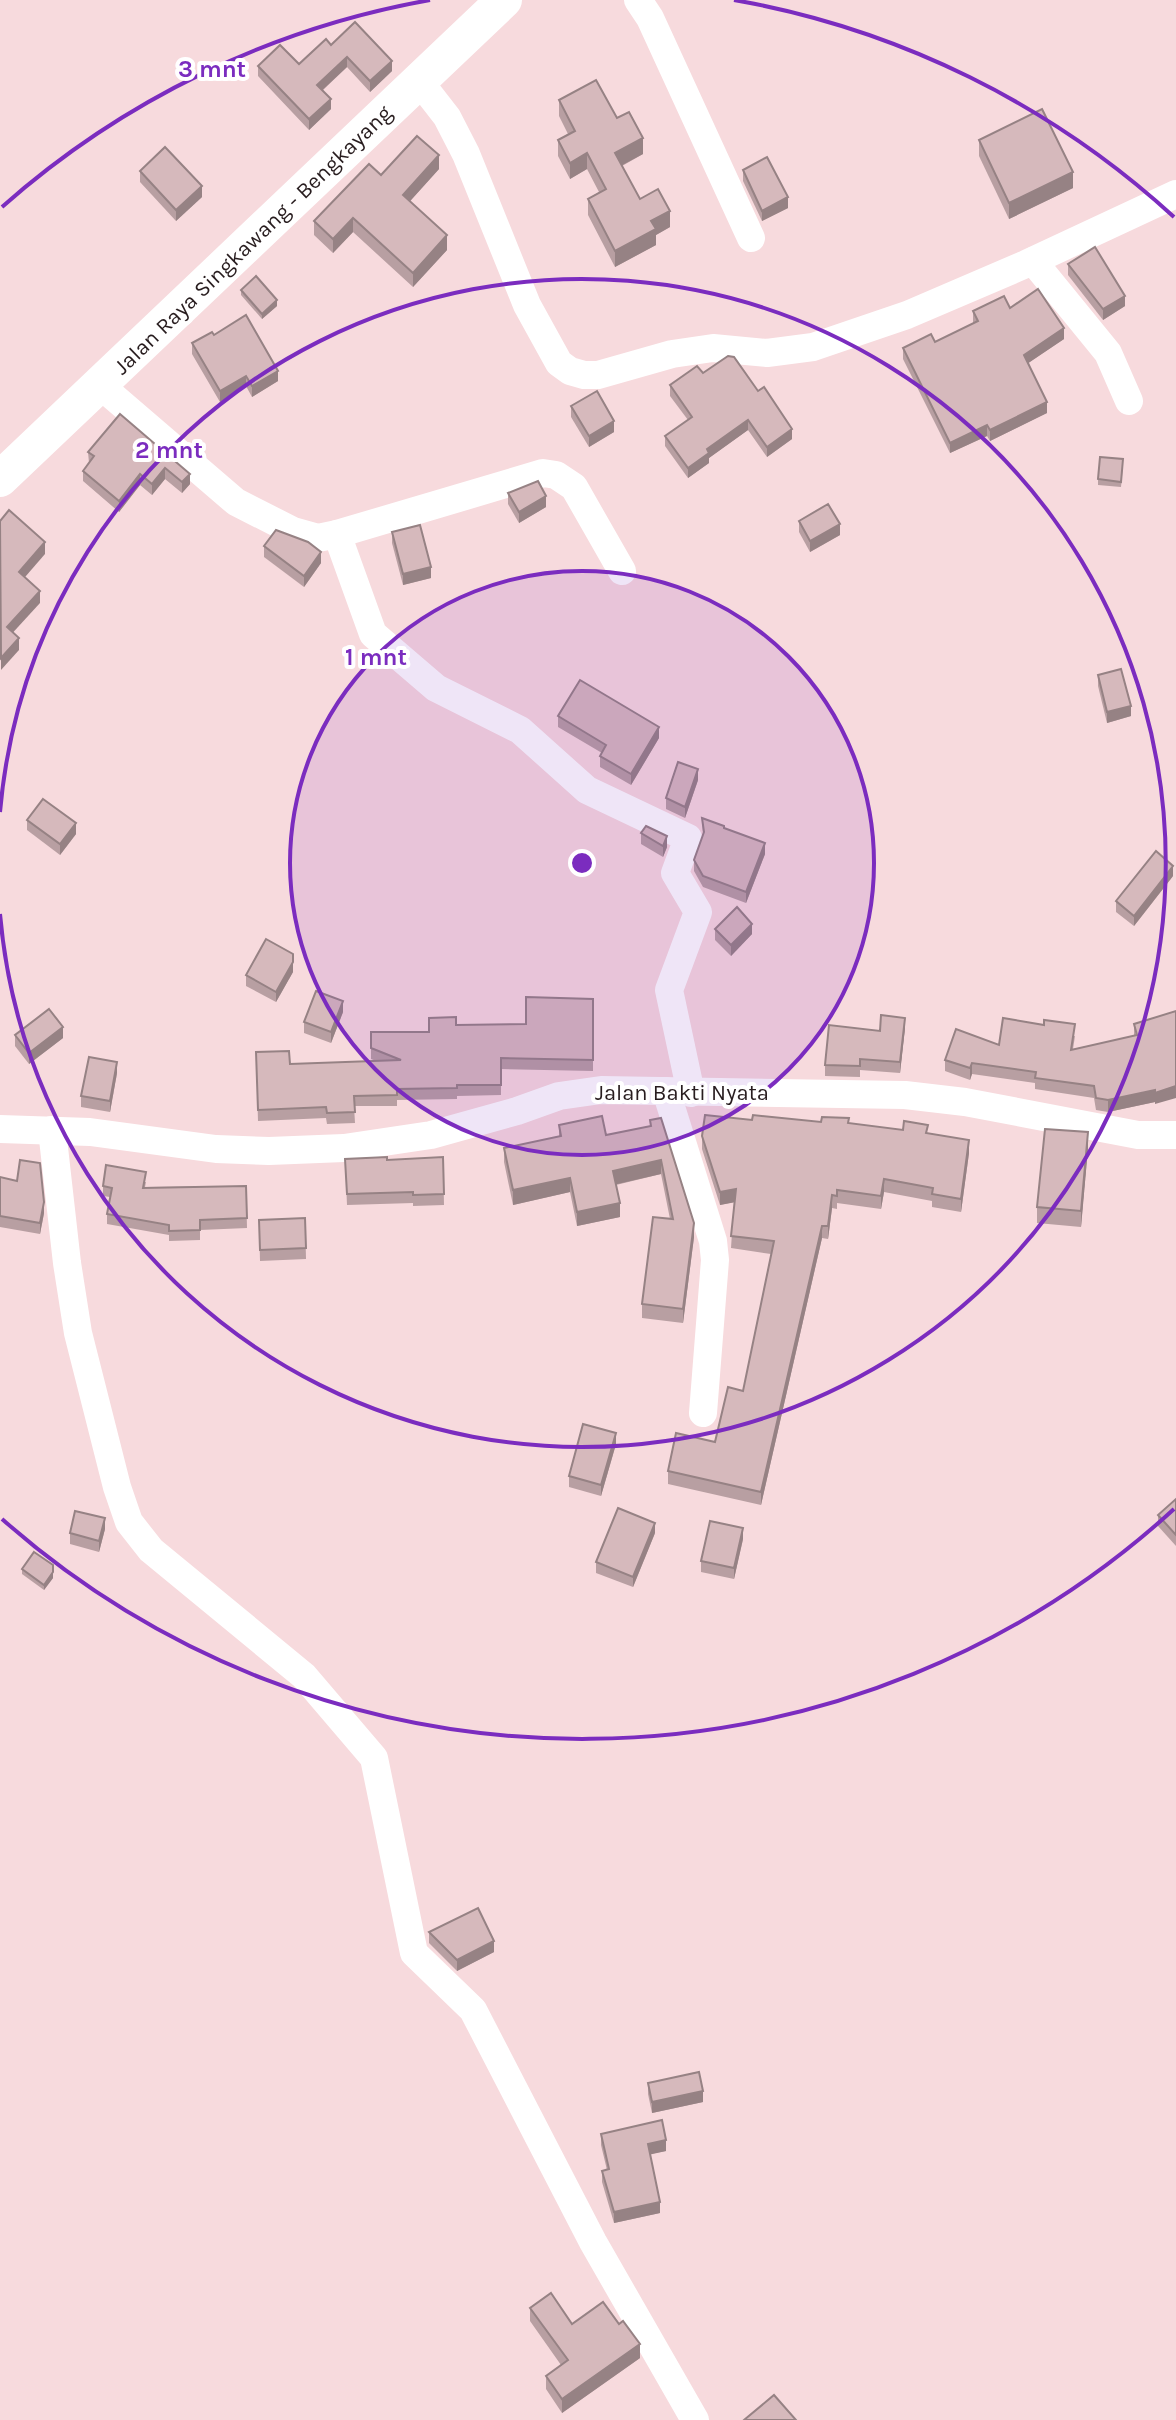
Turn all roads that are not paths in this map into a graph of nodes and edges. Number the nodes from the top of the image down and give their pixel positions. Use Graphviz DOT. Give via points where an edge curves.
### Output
graph roads {
  1 [pos="504,0"];
  2 [pos="638,0"];
  3 [pos="419,81"];
  4 [pos="1176,194"];
  5 [pos="751,238"];
  6 [pos="1033,261"];
  7 [pos="101,386"];
  8 [pos="1129,401"];
  9 [pos="0,479"];
  10 [pos="337,534"];
  11 [pos="622,571"];
  12 [pos="678,1092"];
  13 [pos="0,1129"];
  14 [pos="52,1130"];
  15 [pos="1176,1135"];
  16 [pos="703,1413"];
  17 [pos="695,2420"];
  1 -- 3 [label="main road, Jalan Raya Singkawang - Bengkayang"];
  2 -- 5 [label="street"];
  3 -- 6 [label="street" via="447,117 527,305 559,363 570,371 598,375 713,348 767,353 813,347 907,315"];
  3 -- 7 [label="main road, Jalan Raya Singkawang - Bengkayang"];
  4 -- 6 [label="street"];
  6 -- 8 [label="street" via="1108,353"];
  7 -- 9 [label="main road, Jalan Raya Singkawang - Bengkayang"];
  7 -- 10 [label="street" via="236,502 293,531 318,538"];
  10 -- 11 [label="street" via="543,473 574,487"];
  10 -- 12 [label="street" via="373,634 436,688 520,730 587,790 688,838 675,873 698,912 669,990"];
  12 -- 14 [label="street, Jalan Bakti Nyata" via="601,1090 559,1096 431,1135 344,1148 216,1149"];
  12 -- 15 [label="street, Jalan Bakti Nyata" via="905,1095 993,1106 1138,1135"];
  12 -- 16 [label="street" via="715,1260"];
  13 -- 14 [label="street, Jalan Bakti Nyata"];
  14 -- 17 [label="street" via="78,1333 129,1522 151,1550 304,1676 374,1758 414,1953 473,2010 593,2242"];
}
